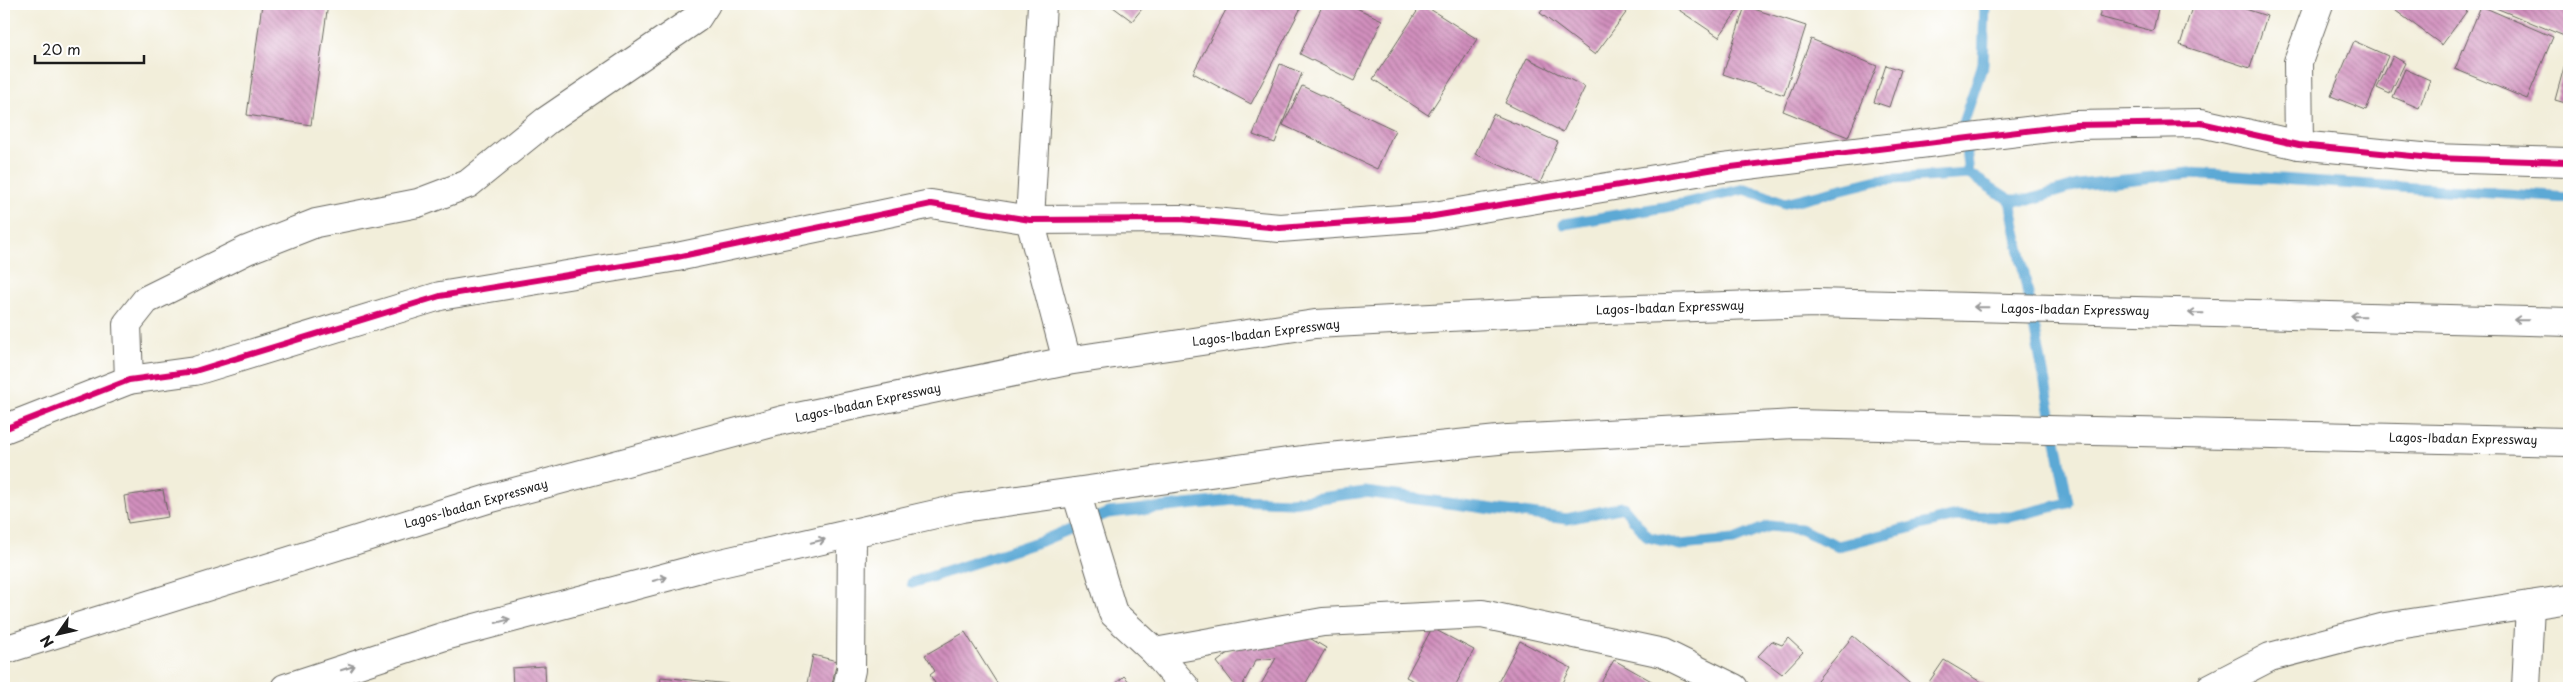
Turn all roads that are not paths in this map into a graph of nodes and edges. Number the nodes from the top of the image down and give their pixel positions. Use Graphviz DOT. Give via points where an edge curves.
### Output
graph roads {
  1 [pos="706,4"];
  2 [pos="1042,4"];
  3 [pos="2319,4"];
  4 [pos="2299,145"];
  5 [pos="2569,162"];
  6 [pos="1030,220"];
  7 [pos="2569,322"];
  8 [pos="1067,361"];
  9 [pos="129,380"];
  10 [pos="4,429"];
  11 [pos="2569,442"];
  12 [pos="1076,492"];
  13 [pos="852,533"];
  14 [pos="2569,599"];
  15 [pos="2530,605"];
  16 [pos="4,650"];
  17 [pos="1155,652"];
  18 [pos="311,684"];
  19 [pos="285,688"];
  20 [pos="847,688"];
  21 [pos="1186,688"];
  22 [pos="1734,688"];
  23 [pos="2210,688"];
  24 [pos="2526,688"];
  1 -- 9 [label="main road" via="697,18 546,121 468,184 418,203 316,223 239,254 146,300 127,324"];
  2 -- 6 [label="main road"];
  3 -- 4 [label="main road" via="2298,62"];
  4 -- 5 [label="main road" via="2432,158"];
  4 -- 6 [label="main road" via="2201,123 2075,125 1715,169 1428,217 1280,228 1180,219"];
  6 -- 8 [label="main road"];
  6 -- 9 [label="main road" via="931,204 677,257 440,296 195,371"];
  7 -- 8 [label="main road, Lagos-Ibadan Expressway, one-way" via="1815,303 1315,324"];
  8 -- 16 [label="main road, Lagos-Ibadan Expressway" via="784,420 488,499"];
  9 -- 10 [label="main road"];
  11 -- 12 [label="main road, Lagos-Ibadan Expressway" via="1794,424 1499,440 1309,458"];
  12 -- 13 [label="main road, Lagos-Ibadan Expressway" via="962,508"];
  12 -- 17 [label="main road" via="1114,613"];
  18 -- 13 [label="main road, Lagos-Ibadan Expressway, one-way" via="445,636 708,566"];
  13 -- 20 [label="main road" via="851,670"];
  14 -- 15 [label="main road"];
  15 -- 23 [label="main road" via="2386,628 2270,657"];
  15 -- 24 [label="main road"];
  17 -- 21 [label="main road"];
  17 -- 22 [label="main road" via="1323,622 1482,614 1663,653"];
  18 -- 19 [label="main road, Lagos-Ibadan Expressway"];
}
